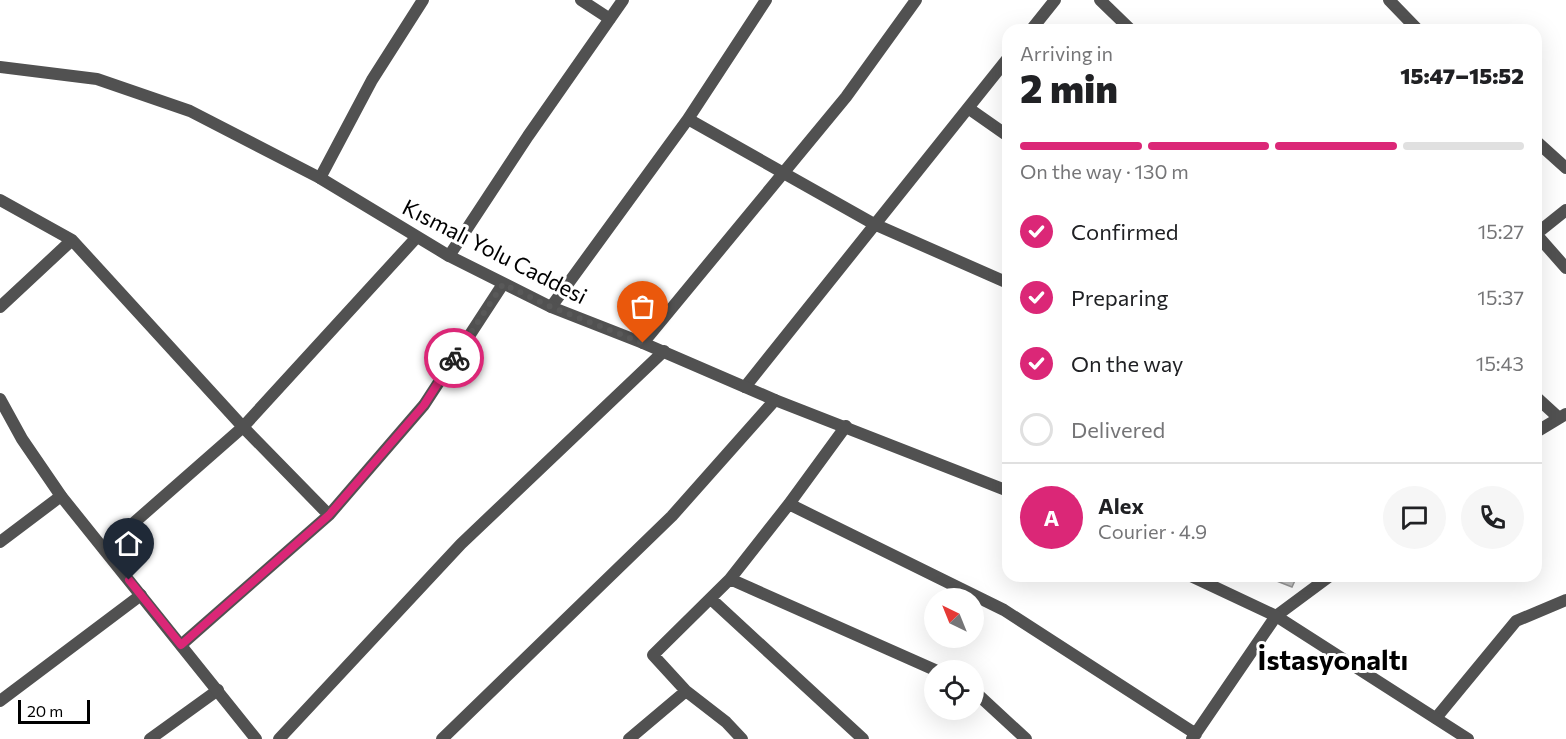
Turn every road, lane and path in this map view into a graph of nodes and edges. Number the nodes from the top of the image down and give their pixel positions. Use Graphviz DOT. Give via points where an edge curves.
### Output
graph roads {
  1 [pos="423,0"];
  2 [pos="581,0"];
  3 [pos="623,0"];
  4 [pos="766,0"];
  5 [pos="916,0"];
  6 [pos="1055,0"];
  7 [pos="1100,0"];
  8 [pos="1389,0"];
  9 [pos="610,19"];
  10 [pos="1036,24"];
  11 [pos="1125,24"];
  12 [pos="1412,24"];
  13 [pos="1002,66"];
  14 [pos="0,67"];
  15 [pos="968,108"];
  16 [pos="688,119"];
  17 [pos="1002,132"];
  18 [pos="1542,146"];
  19 [pos="1566,168"];
  20 [pos="782,174"];
  21 [pos="320,178"];
  22 [pos="0,200"];
  23 [pos="1566,210"];
  24 [pos="874,224"];
  25 [pos="1542,229"];
  26 [pos="416,238"];
  27 [pos="72,240"];
  28 [pos="1542,241"];
  29 [pos="449,256"];
  30 [pos="1566,268"];
  31 [pos="1002,280"];
  32 [pos="503,284"];
  33 [pos="0,307"];
  34 [pos="551,307"];
  35 [pos="643,343"];
  36 [pos="664,351"];
  37 [pos="745,387"];
  38 [pos="0,399"];
  39 [pos="775,400"];
  40 [pos="1542,401"];
  41 [pos="1562,416"];
  42 [pos="846,426"];
  43 [pos="243,427"];
  44 [pos="1542,428"];
  45 [pos="1002,489"];
  46 [pos="61,496"];
  47 [pos="789,504"];
  48 [pos="329,515"];
  49 [pos="0,542"];
  50 [pos="104,549"];
  51 [pos="730,579"];
  52 [pos="1204,582"];
  53 [pos="1322,582"];
  54 [pos="141,595"];
  55 [pos="711,599"];
  56 [pos="1566,600"];
  57 [pos="1276,616"];
  58 [pos="181,645"];
  59 [pos="924,665"];
  60 [pos="218,690"];
  61 [pos="686,691"];
  62 [pos="984,700"];
  63 [pos="0,701"];
  64 [pos="1436,718"];
  65 [pos="1194,737"];
  66 [pos="150,739"];
  67 [pos="256,739"];
  68 [pos="279,739"];
  69 [pos="442,739"];
  70 [pos="629,739"];
  71 [pos="742,739"];
  72 [pos="863,739"];
  73 [pos="1026,739"];
  74 [pos="1468,739"];
  1 -- 21 [label="street" via="372,80"];
  2 -- 9 [label="street"];
  3 -- 9 [label="street"];
  4 -- 16 [label="street"];
  5 -- 20 [label="street" via="846,97"];
  6 -- 10 [label="street"];
  7 -- 11 [label="street"];
  8 -- 12 [label="street"];
  9 -- 29 [label="street"];
  13 -- 15 [label="street"];
  14 -- 21 [label="street, Kısmalı Yolu Caddesi" via="97,79 159,100 190,111"];
  15 -- 17 [label="street"];
  15 -- 24 [label="street"];
  16 -- 20 [label="street"];
  16 -- 34 [label="street"];
  18 -- 19 [label="street"];
  20 -- 24 [label="street"];
  20 -- 35 [label="street"];
  21 -- 26 [label="street, Kısmalı Yolu Caddesi"];
  22 -- 27 [label="street"];
  23 -- 25 [label="street"];
  24 -- 31 [label="street"];
  24 -- 37 [label="street"];
  26 -- 29 [label="street, Kısmalı Yolu Caddesi"];
  26 -- 43 [label="street"];
  27 -- 33 [label="street"];
  27 -- 43 [label="street"];
  28 -- 30 [label="street"];
  29 -- 32 [label="street, Kısmalı Yolu Caddesi"];
  32 -- 34 [label="street, Kısmalı Yolu Caddesi"];
  32 -- 48 [label="street" via="424,405"];
  34 -- 35 [label="street, Kısmalı Yolu Caddesi"];
  35 -- 36 [label="street, Kısmalı Yolu Caddesi"];
  36 -- 37 [label="street, Kısmalı Yolu Caddesi"];
  36 -- 68 [label="street" via="461,544"];
  37 -- 39 [label="street, Kısmalı Yolu Caddesi"];
  38 -- 46 [label="street"];
  39 -- 42 [label="street, Kısmalı Yolu Caddesi"];
  39 -- 69 [label="street" via="672,516"];
  40 -- 41 [label="street"];
  41 -- 44 [label="street"];
  42 -- 45 [label="street, Kısmalı Yolu Caddesi"];
  42 -- 47 [label="street"];
  43 -- 48 [label="street"];
  43 -- 50 [label="street"];
  46 -- 49 [label="street"];
  46 -- 50 [label="street"];
  47 -- 51 [label="street"];
  47 -- 65 [label="street" via="1004,610"];
  48 -- 58 [label="street"];
  50 -- 54 [label="street"];
  51 -- 55 [label="street"];
  51 -- 59 [label="street"];
  52 -- 57 [label="street"];
  53 -- 57 [label="street"];
  54 -- 58 [label="street"];
  54 -- 63 [label="street"];
  55 -- 61 [label="street" via="653,655"];
  55 -- 72 [label="street"];
  56 -- 64 [label="street" via="1516,621"];
  57 -- 64 [label="street"];
  57 -- 65 [label="street"];
  58 -- 60 [label="street"];
  60 -- 66 [label="street"];
  60 -- 67 [label="street"];
  61 -- 70 [label="street"];
  61 -- 71 [label="street"];
  62 -- 73 [label="street"];
  64 -- 74 [label="street"];
}
